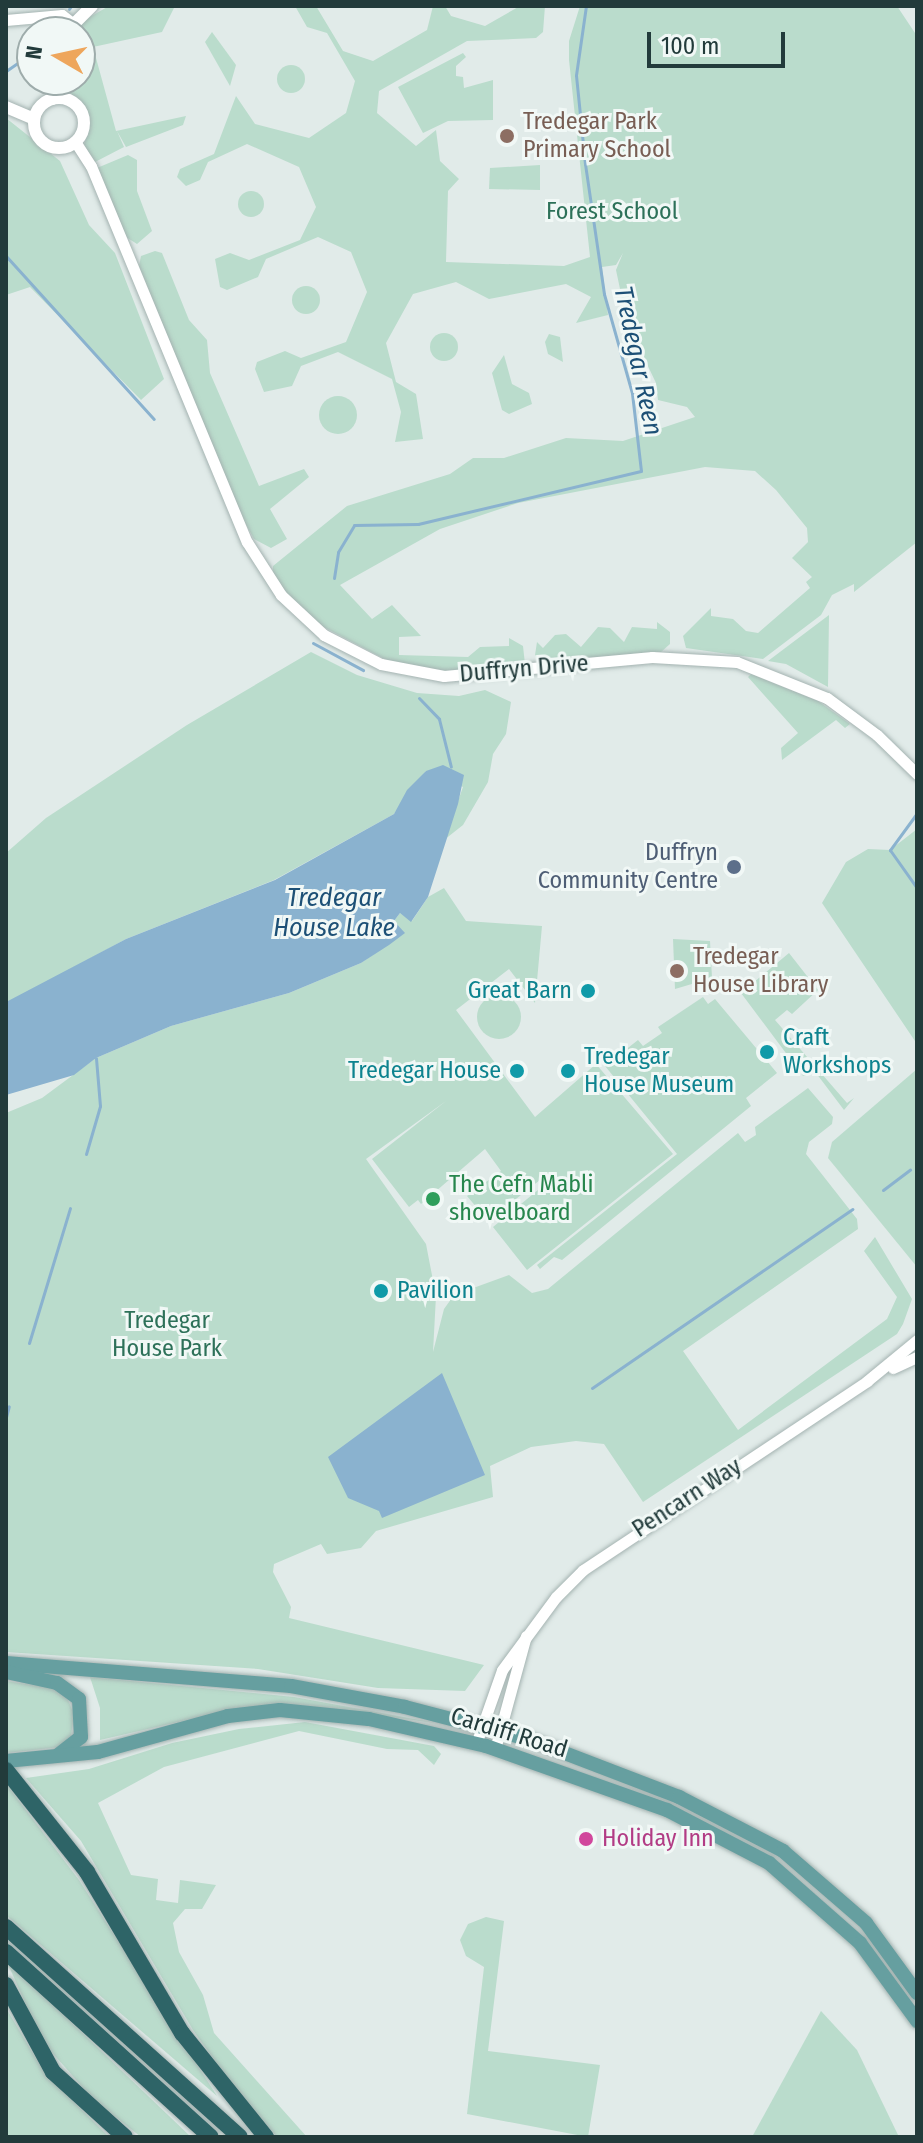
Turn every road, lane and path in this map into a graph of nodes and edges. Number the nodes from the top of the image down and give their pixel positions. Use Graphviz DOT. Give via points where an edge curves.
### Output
graph roads {
  1 [pos="53,96"];
  2 [pos="53,99"];
  3 [pos="6,107"];
  4 [pos="34,119"];
  5 [pos="76,143"];
  6 [pos="917,774"];
  7 [pos="917,1340"];
  8 [pos="917,1357"];
  9 [pos="867,1381"];
  10 [pos="526,1636"];
  11 [pos="6,1663"];
  12 [pos="6,1672"];
  13 [pos="480,1726"];
  14 [pos="500,1731"];
  15 [pos="476,1744"];
  16 [pos="495,1749"];
  17 [pos="49,1759"];
  18 [pos="6,1761"];
  19 [pos="6,1770"];
  20 [pos="6,1927"];
  21 [pos="6,1952"];
  22 [pos="6,1985"];
  23 [pos="917,1993"];
  24 [pos="917,2021"];
  25 [pos="125,2137"];
  26 [pos="211,2137"];
  27 [pos="240,2137"];
  28 [pos="266,2137"];
  1 -- 2 [label="main road"];
  2 -- 4 [label="main road"];
  2 -- 5 [label="main road" via="71,100 80,108 85,123"];
  3 -- 4 [label="main road"];
  4 -- 5 [label="main road" via="37,136 47,146 60,149"];
  5 -- 6 [label="street, Duffryn Drive" via="91,166 247,542 281,595 324,635 381,664 444,676 652,657 749,665 795,681 844,709"];
  7 -- 9 [label="street, Pencarn Way"];
  8 -- 9 [label="street, Pencarn Way"];
  9 -- 10 [label="street, Pencarn Way" via="595,1560 556,1597"];
  10 -- 13 [label="street, Pencarn Way" via="502,1670"];
  10 -- 14 [label="street, Pencarn Way"];
  11 -- 13 [label="main road, Cardiff Road" via="291,1686"];
  12 -- 17 [label="main road" via="57,1683 79,1699 81,1737 75,1746"];
  13 -- 14 [label="main road, Cardiff Road"];
  13 -- 15 [label="street, Pencarn Way"];
  14 -- 16 [label="street, Pencarn Way"];
  14 -- 23 [label="main road, Cardiff Road" via="679,1797 783,1851 866,1923"];
  15 -- 16 [label="main road, Cardiff Road"];
  15 -- 17 [label="main road, Cardiff Road" via="413,1728 280,1710 228,1716 98,1752"];
  16 -- 24 [label="main road, Cardiff Road" via="667,1810 769,1863 860,1943"];
  17 -- 18 [label="main road, Cardiff Road"];
  19 -- 28 [label="highway" via="87,1872 182,2033"];
  20 -- 27 [label="highway"];
  21 -- 26 [label="highway"];
  22 -- 25 [label="highway" via="53,2072"];
}
